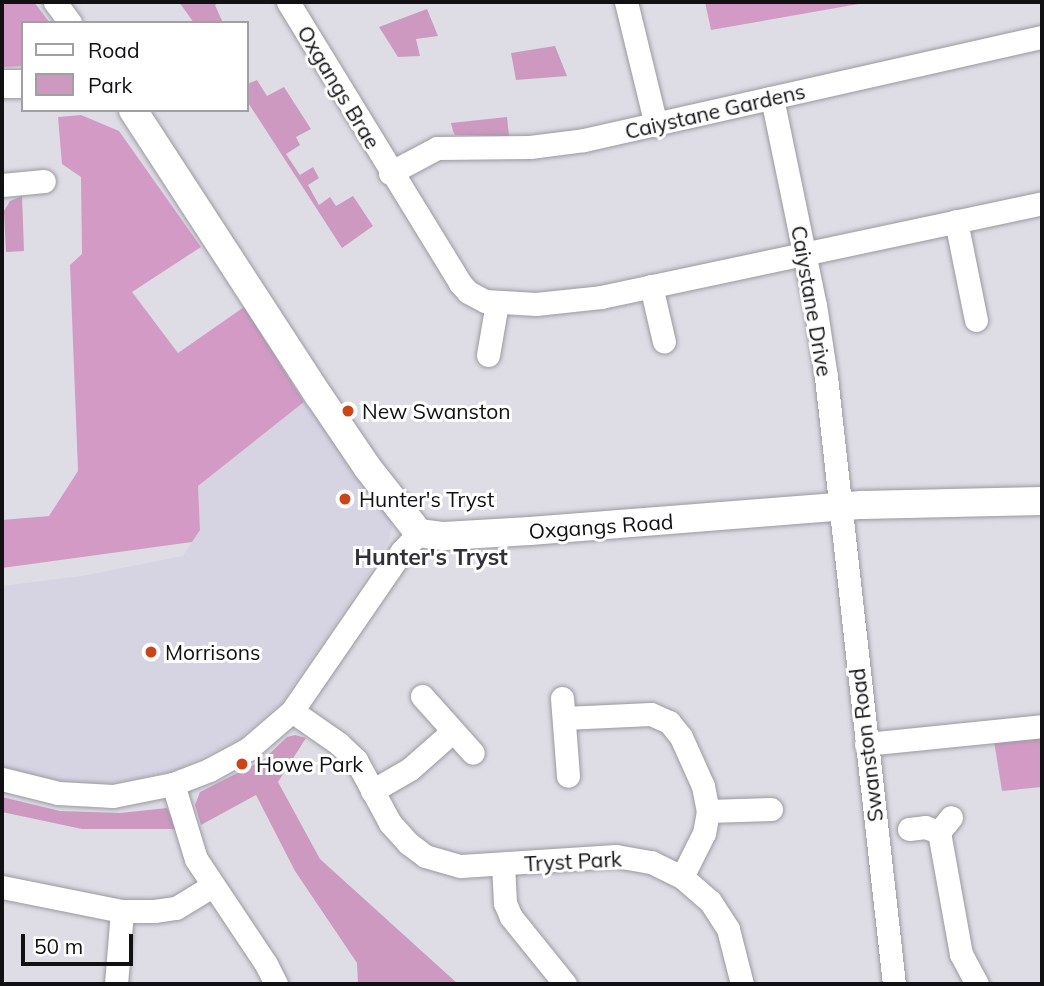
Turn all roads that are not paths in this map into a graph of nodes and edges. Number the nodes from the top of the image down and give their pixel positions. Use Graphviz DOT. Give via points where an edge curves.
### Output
graph roads {
  1 [pos="55,2"];
  2 [pos="626,2"];
  3 [pos="293,4"];
  4 [pos="69,21"];
  5 [pos="1042,37"];
  6 [pos="2,84"];
  7 [pos="21,84"];
  8 [pos="772,98"];
  9 [pos="132,113"];
  10 [pos="656,125"];
  11 [pos="390,173"];
  12 [pos="44,181"];
  13 [pos="2,185"];
  14 [pos="1042,203"];
  15 [pos="956,221"];
  16 [pos="804,255"];
  17 [pos="651,286"];
  18 [pos="497,303"];
  19 [pos="976,320"];
  20 [pos="664,342"];
  21 [pos="488,355"];
  22 [pos="1042,501"];
  23 [pos="840,506"];
  24 [pos="419,533"];
  25 [pos="422,696"];
  26 [pos="292,711"];
  27 [pos="1042,726"];
  28 [pos="452,732"];
  29 [pos="866,744"];
  30 [pos="473,753"];
  31 [pos="568,776"];
  32 [pos="2,779"];
  33 [pos="173,784"];
  34 [pos="372,791"];
  35 [pos="771,809"];
  36 [pos="708,811"];
  37 [pos="909,829"];
  38 [pos="503,865"];
  39 [pos="682,877"];
  40 [pos="212,886"];
  41 [pos="2,887"];
  42 [pos="122,911"];
  43 [pos="116,984"];
  44 [pos="276,984"];
  45 [pos="565,984"];
  46 [pos="742,984"];
  47 [pos="894,984"];
  48 [pos="977,984"];
  1 -- 4 [label="street"];
  2 -- 10 [label="street"];
  3 -- 11 [label="street, Oxgangs Brae"];
  5 -- 8 [label="street, Caiystane Gardens"];
  6 -- 7 [label="main road"];
  8 -- 10 [label="street, Caiystane Gardens"];
  8 -- 16 [label="street, Caiystane Drive"];
  9 -- 24 [label="main road" via="367,467"];
  10 -- 11 [label="street, Caiystane Gardens" via="548,145 437,148"];
  11 -- 18 [label="street, Oxgangs Brae" via="460,283 476,297"];
  12 -- 13 [label="street"];
  14 -- 15 [label="street"];
  15 -- 16 [label="street"];
  15 -- 19 [label="street"];
  16 -- 17 [label="street"];
  16 -- 23 [label="street, Caiystane Drive" via="819,330"];
  17 -- 18 [label="street" via="566,302"];
  17 -- 20 [label="street"];
  18 -- 21 [label="street"];
  22 -- 23 [label="main road, Oxgangs Road"];
  23 -- 24 [label="main road, Oxgangs Road" via="541,531"];
  23 -- 29 [label="street, Swanston Road"];
  24 -- 26 [label="street"];
  25 -- 28 [label="street"];
  26 -- 33 [label="street" via="248,749"];
  26 -- 34 [label="street, Tryst Park" via="356,760"];
  27 -- 29 [label="street"];
  28 -- 30 [label="street"];
  28 -- 34 [label="street" via="410,769"];
  29 -- 47 [label="street, Swanston Road"];
  31 -- 36 [label="street" via="563,708 651,714 669,722 681,737 703,786"];
  32 -- 33 [label="street" via="58,793 113,796"];
  33 -- 40 [label="street" via="196,859"];
  34 -- 38 [label="street, Tryst Park" via="390,823 425,856 461,866"];
  35 -- 36 [label="street"];
  36 -- 39 [label="street" via="704,833"];
  37 -- 48 [label="street" via="945,825 961,954"];
  38 -- 39 [label="street, Tryst Park" via="615,856 650,862"];
  38 -- 45 [label="street, Tryst Park" via="505,903 511,917"];
  39 -- 46 [label="street, Tryst Park" via="710,901 728,929"];
  40 -- 42 [label="street" via="176,908"];
  40 -- 44 [label="street"];
  41 -- 42 [label="street"];
  42 -- 43 [label="street"];
}
